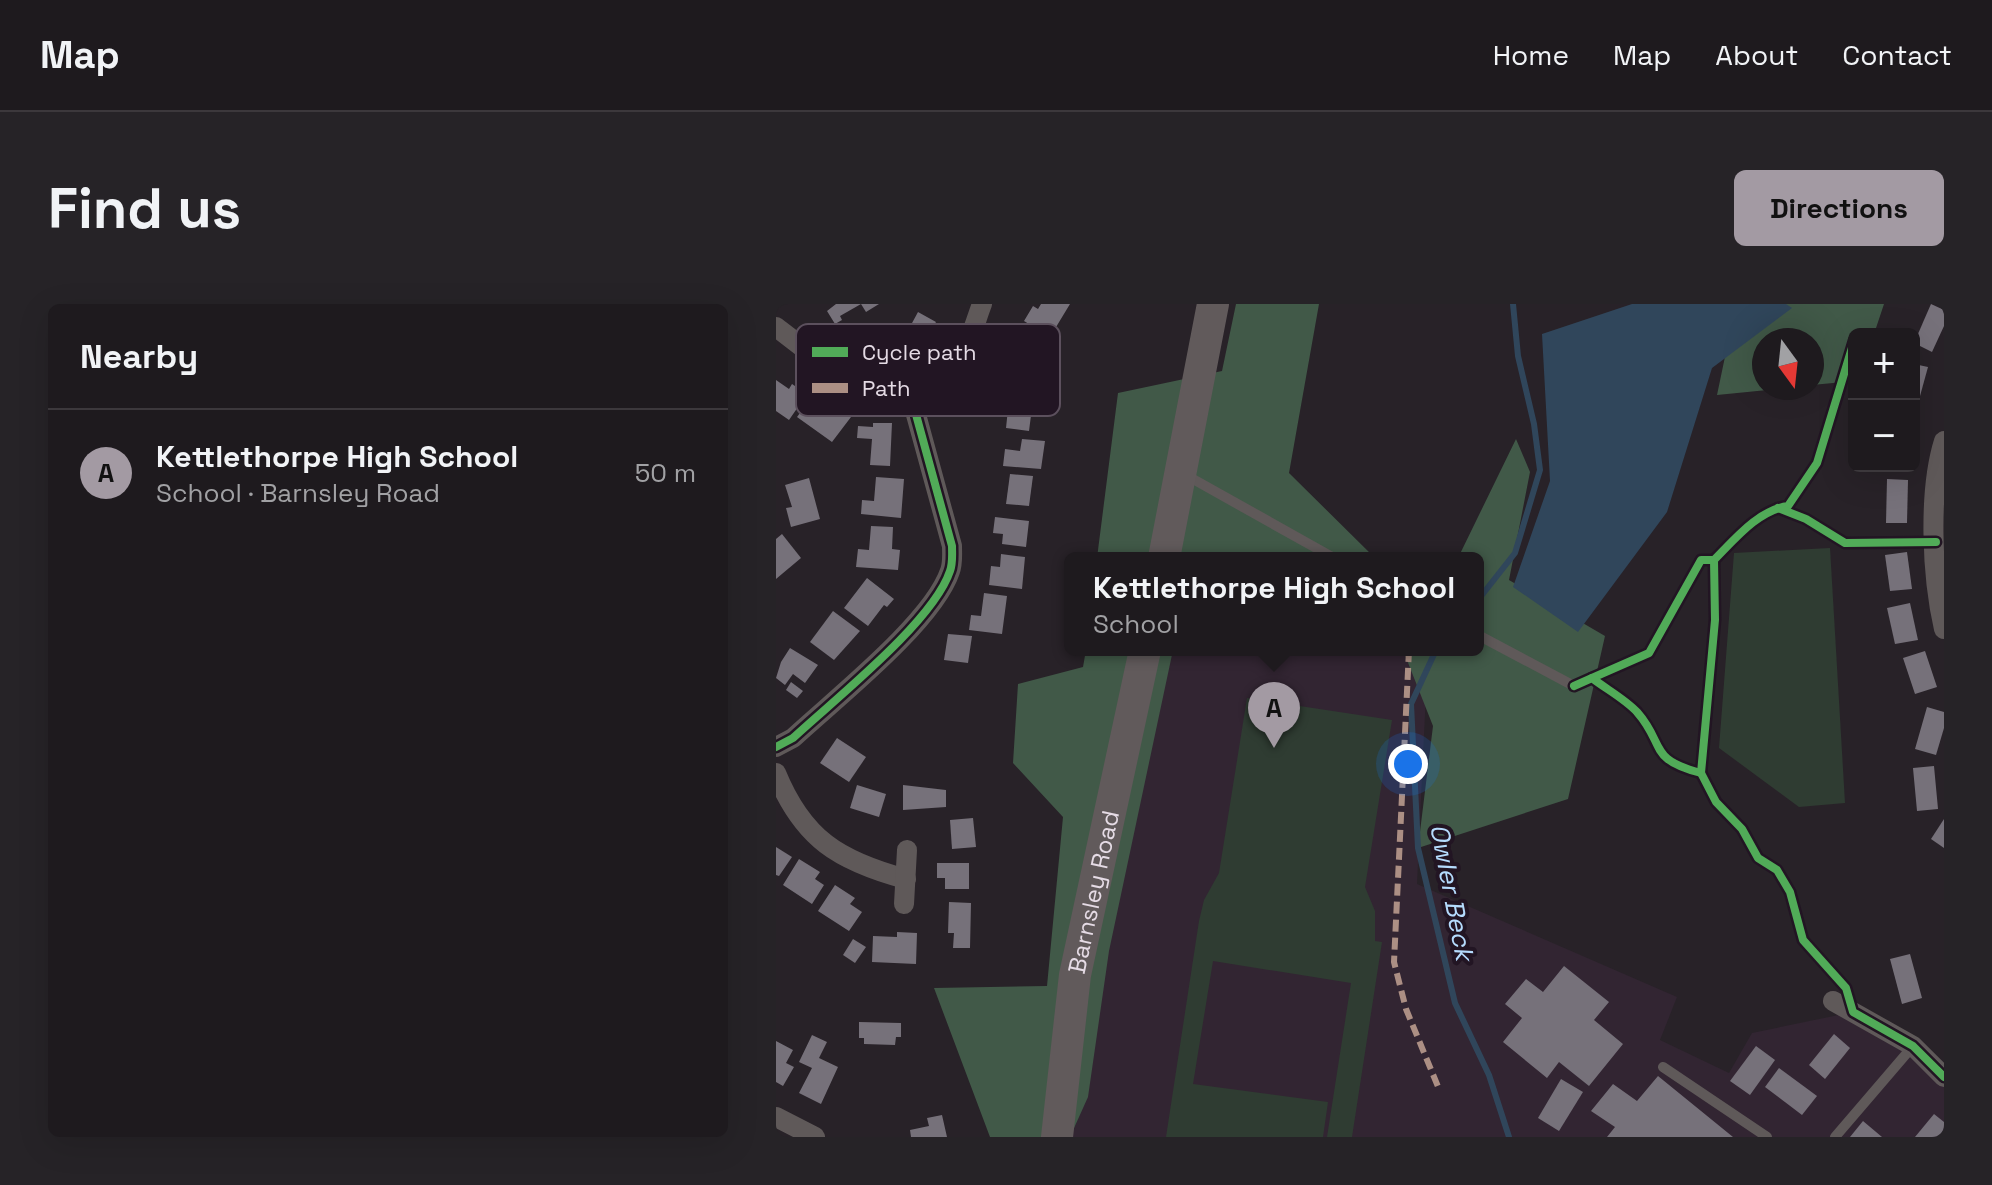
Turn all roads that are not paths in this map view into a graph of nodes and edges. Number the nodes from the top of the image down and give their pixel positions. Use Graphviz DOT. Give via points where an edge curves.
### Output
graph roads {
  1 [pos="982,304"];
  2 [pos="1213,304"];
  3 [pos="975,324"];
  4 [pos="776,327"];
  5 [pos="796,341"];
  6 [pos="917,416"];
  7 [pos="1944,441"];
  8 [pos="1183,473"];
  9 [pos="1165,552"];
  10 [pos="1323,552"];
  11 [pos="1944,629"];
  12 [pos="1484,638"];
  13 [pos="1144,656"];
  14 [pos="1574,686"];
  15 [pos="776,747"];
  16 [pos="776,773"];
  17 [pos="907,850"];
  18 [pos="906,879"];
  19 [pos="904,904"];
  20 [pos="1833,1001"];
  21 [pos="1913,1046"];
  22 [pos="1663,1067"];
  23 [pos="1944,1077"];
  24 [pos="776,1117"];
  25 [pos="815,1137"];
  26 [pos="1057,1137"];
  27 [pos="1767,1137"];
  28 [pos="1835,1137"];
  1 -- 3 [label="street"];
  2 -- 8 [label="main road"];
  4 -- 5 [label="street"];
  6 -- 15 [label="street" via="952,546 951,568 929,608 907,631 793,738"];
  7 -- 11 [label="street" via="1935,519"];
  8 -- 9 [label="main road"];
  8 -- 10 [label="lane"];
  12 -- 14 [label="lane"];
  13 -- 26 [label="main road, Barnsley Road" via="1075,975"];
  16 -- 18 [label="street" via="788,804 824,844 845,859"];
  17 -- 18 [label="street"];
  18 -- 19 [label="street"];
  20 -- 21 [label="street"];
  21 -- 23 [label="street"];
  21 -- 28 [label="lane"];
  22 -- 27 [label="lane"];
  24 -- 25 [label="street"];
}
